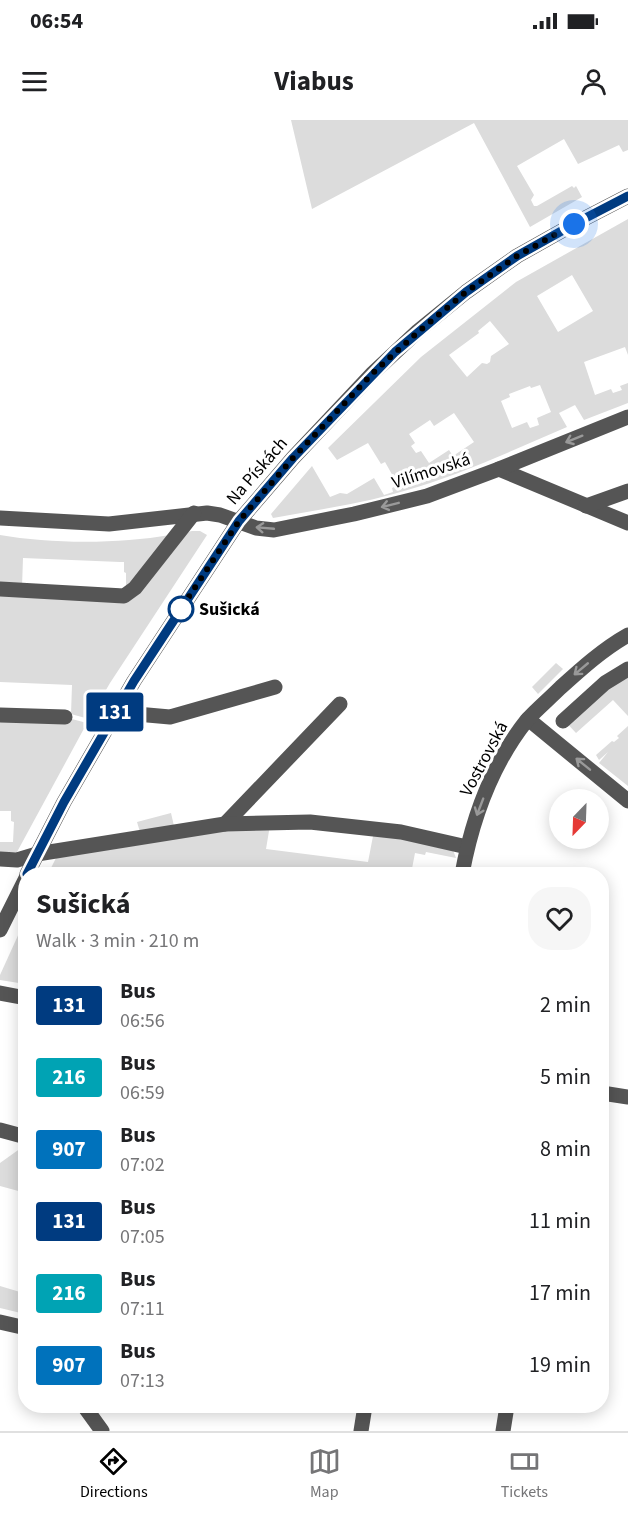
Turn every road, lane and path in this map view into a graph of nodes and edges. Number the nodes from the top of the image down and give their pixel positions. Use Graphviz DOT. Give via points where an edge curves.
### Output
graph roads {
  1 [pos="628,196"];
  2 [pos="628,417"];
  3 [pos="499,469"];
  4 [pos="628,491"];
  5 [pos="586,506"];
  6 [pos="194,513"];
  7 [pos="0,518"];
  8 [pos="239,521"];
  9 [pos="628,523"];
  10 [pos="0,589"];
  11 [pos="628,635"];
  12 [pos="628,669"];
  13 [pos="275,687"];
  14 [pos="340,705"];
  15 [pos="114,712"];
  16 [pos="0,716"];
  17 [pos="65,717"];
  18 [pos="528,719"];
  19 [pos="563,721"];
  20 [pos="628,801"];
  21 [pos="225,824"];
  22 [pos="467,847"];
  23 [pos="37,854"];
  24 [pos="0,859"];
  25 [pos="30,867"];
  26 [pos="463,867"];
  27 [pos="18,893"];
  28 [pos="0,930"];
  29 [pos="0,993"];
  30 [pos="18,996"];
  31 [pos="609,1094"];
  32 [pos="628,1097"];
  33 [pos="0,1130"];
  34 [pos="18,1135"];
  35 [pos="0,1322"];
  36 [pos="18,1326"];
  37 [pos="89,1413"];
  38 [pos="364,1413"];
  39 [pos="506,1413"];
  40 [pos="102,1431"];
  41 [pos="361,1431"];
  42 [pos="502,1431"];
  1 -- 8 [label="street, Na Pískách" via="517,256 418,332 373,373"];
  2 -- 3 [label="street, Vilímovská, one-way"];
  3 -- 5 [label="street"];
  3 -- 8 [label="street, Vilímovská, one-way" via="427,496 292,527 256,528"];
  4 -- 5 [label="street"];
  5 -- 9 [label="street"];
  6 -- 7 [label="street" via="108,524"];
  6 -- 8 [label="street"];
  6 -- 10 [label="street" via="135,588 124,596"];
  8 -- 15 [label="street, Na Pískách"];
  11 -- 18 [label="street, Vostrovská, one-way" via="580,669"];
  12 -- 19 [label="street" via="605,683"];
  13 -- 15 [label="street" via="170,717"];
  14 -- 21 [label="street"];
  15 -- 23 [label="street, Na Pískách"];
  16 -- 17 [label="street"];
  20 -- 18 [label="street, one-way"];
  18 -- 22 [label="street, Vostrovská, one-way" via="490,782"];
  21 -- 22 [label="street" via="310,822 401,832"];
  21 -- 23 [label="street"];
  22 -- 26 [label="street, Vostrovská"];
  23 -- 24 [label="street" via="17,860"];
  23 -- 25 [label="street, Na Pískách"];
  27 -- 28 [label="street, Na Pískách"];
  29 -- 30 [label="street"];
  31 -- 32 [label="street"];
  33 -- 34 [label="street"];
  35 -- 36 [label="street"];
  37 -- 40 [label="street"];
  38 -- 41 [label="street"];
  39 -- 42 [label="street"];
}
